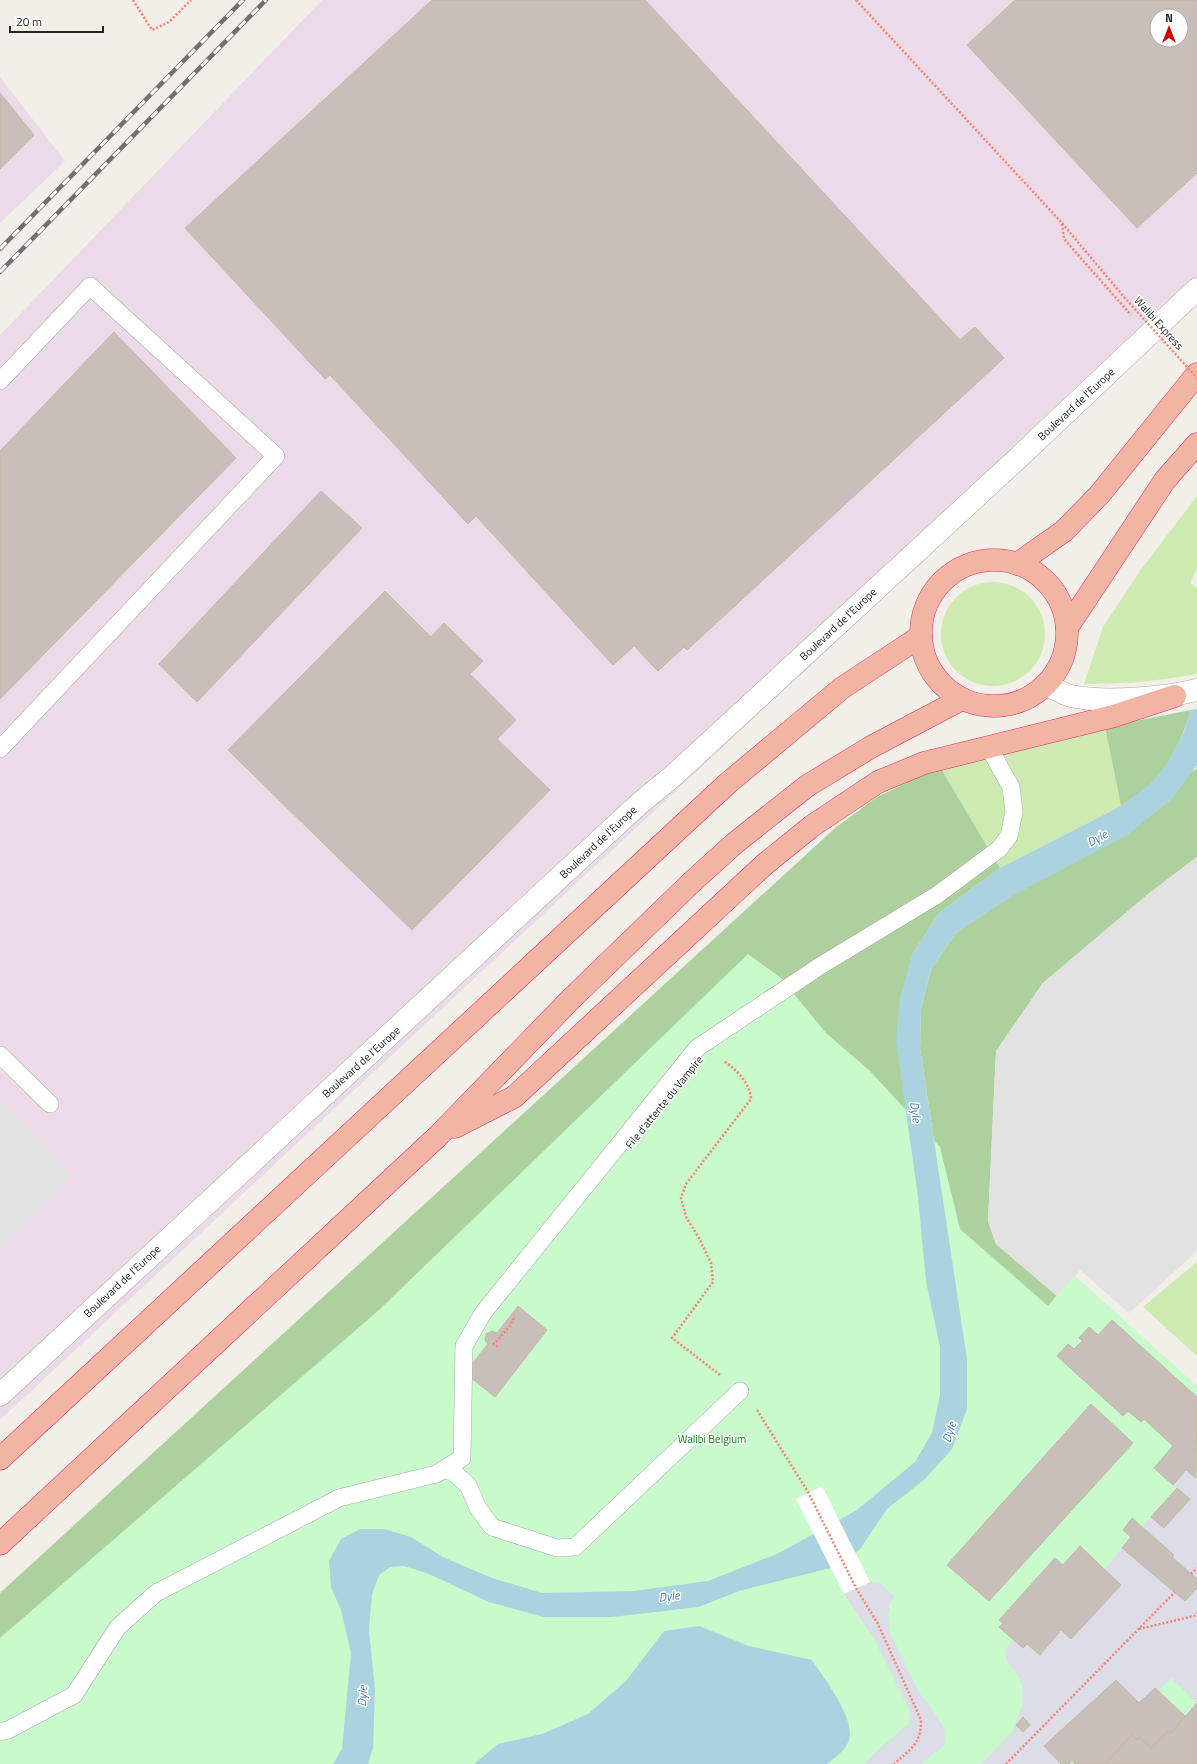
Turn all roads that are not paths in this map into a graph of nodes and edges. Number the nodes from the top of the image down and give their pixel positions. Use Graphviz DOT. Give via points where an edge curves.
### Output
graph roads {
  1 [pos="1197,289"];
  2 [pos="1197,374"];
  3 [pos="0,381"];
  4 [pos="1197,444"];
  5 [pos="1017,564"];
  6 [pos="1067,628"];
  7 [pos="920,636"];
  8 [pos="1046,685"];
  9 [pos="1197,690"];
  10 [pos="1175,696"];
  11 [pos="962,699"];
  12 [pos="988,746"];
  13 [pos="0,749"];
  14 [pos="0,1055"];
  15 [pos="50,1104"];
  16 [pos="438,1136"];
  17 [pos="740,1391"];
  18 [pos="0,1395"];
  19 [pos="0,1459"];
  20 [pos="443,1470"];
  21 [pos="0,1544"];
  22 [pos="0,1732"];
  1 -- 18 [label="street, Boulevard de l'Europe" via="1016,460 673,776 640,803"];
  2 -- 5 [label="highway" via="1100,494 1064,531"];
  3 -- 13 [label="lane" via="90,286 276,456"];
  4 -- 6 [label="highway" via="1165,480"];
  5 -- 6 [label="highway" via="1036,574 1052,588 1060,600"];
  5 -- 7 [label="highway" via="1002,560 986,560 957,570 944,580 926,605"];
  6 -- 8 [label="highway" via="1063,658"];
  7 -- 11 [label="highway" via="926,662 933,673 951,692"];
  7 -- 19 [label="highway" via="842,688 728,783"];
  8 -- 10 [label="street" via="1071,696 1103,699"];
  8 -- 11 [label="highway" via="1021,701 1006,705 976,704"];
  9 -- 10 [label="street"];
  10 -- 12 [label="highway" via="1114,716"];
  11 -- 16 [label="highway" via="871,747 807,786 735,843 571,999"];
  12 -- 16 [label="highway" via="924,763 878,782 812,826 765,864 514,1097"];
  12 -- 20 [label="lane" via="1011,787 1014,812 1009,836 999,849 937,895 820,966 698,1048 483,1313 464,1346 462,1458"];
  14 -- 15 [label="lane"];
  16 -- 21 [label="highway"];
  17 -- 20 [label="lane" via="575,1547 557,1548 492,1527 478,1508 468,1485 453,1472"];
  20 -- 22 [label="lane" via="436,1474 339,1498 156,1593 118,1627 74,1695"];
}
